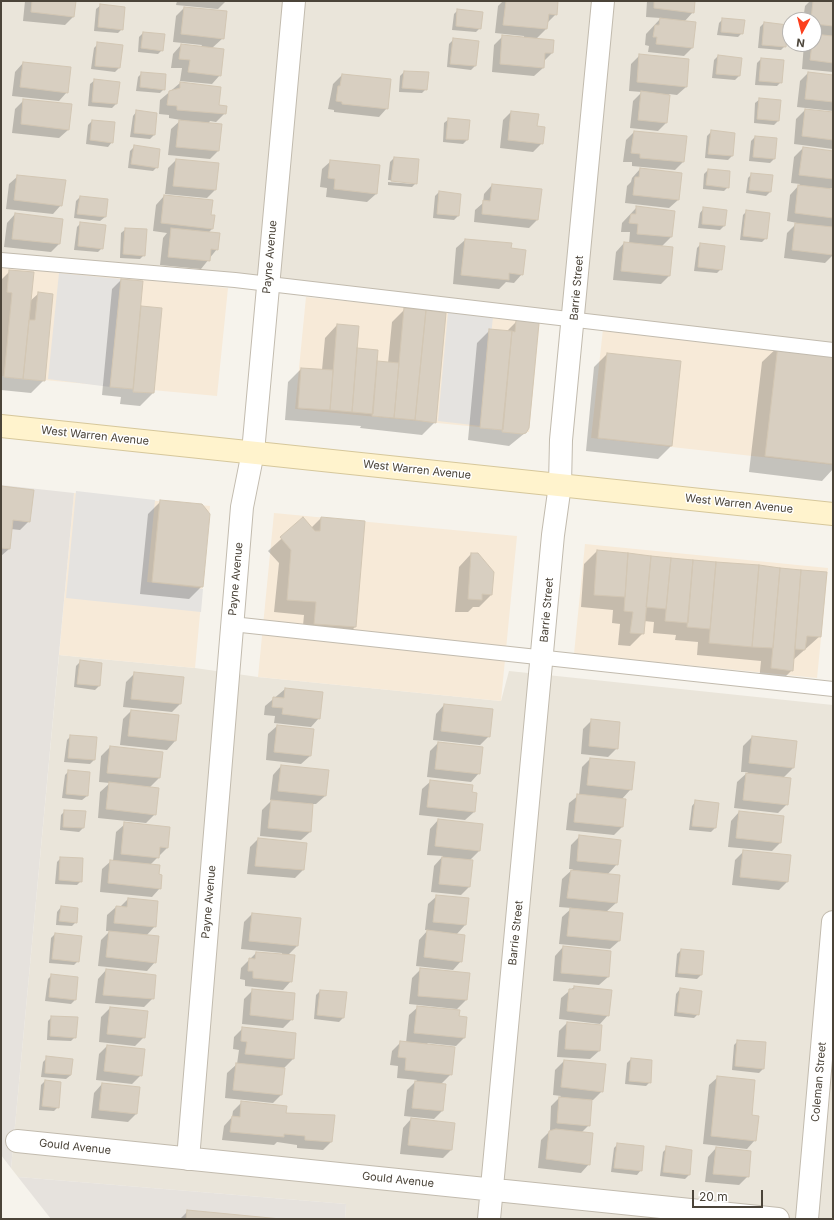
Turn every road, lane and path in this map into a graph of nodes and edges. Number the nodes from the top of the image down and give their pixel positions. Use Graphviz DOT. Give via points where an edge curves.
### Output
graph roads {
  1 [pos="294,1"];
  2 [pos="603,1"];
  3 [pos="1,260"];
  4 [pos="268,284"];
  5 [pos="574,320"];
  6 [pos="833,350"];
  7 [pos="1,426"];
  8 [pos="253,452"];
  9 [pos="560,485"];
  10 [pos="833,514"];
  11 [pos="232,624"];
  12 [pos="543,658"];
  13 [pos="833,689"];
  14 [pos="833,922"];
  15 [pos="17,1142"];
  16 [pos="188,1159"];
  17 [pos="491,1189"];
  18 [pos="489,1219"];
  19 [pos="778,1219"];
  20 [pos="807,1219"];
  1 -- 4 [label="street, Payne Avenue"];
  2 -- 5 [label="street, Barrie Street"];
  3 -- 4 [label="lane"];
  4 -- 5 [label="lane"];
  4 -- 8 [label="street, Payne Avenue"];
  5 -- 6 [label="lane"];
  5 -- 9 [label="street, Barrie Street"];
  7 -- 8 [label="main road, West Warren Avenue"];
  8 -- 9 [label="main road, West Warren Avenue"];
  8 -- 11 [label="street, Payne Avenue" via="242,507"];
  9 -- 10 [label="main road, West Warren Avenue"];
  9 -- 12 [label="street, Barrie Street" via="553,535"];
  11 -- 12 [label="lane"];
  11 -- 16 [label="street, Payne Avenue"];
  12 -- 13 [label="lane"];
  12 -- 17 [label="street, Barrie Street"];
  14 -- 20 [label="street, Coleman Street"];
  15 -- 16 [label="street, Gould Avenue"];
  16 -- 17 [label="street, Gould Avenue"];
  17 -- 18 [label="street, Barrie Street"];
  17 -- 19 [label="street, Gould Avenue"];
}
